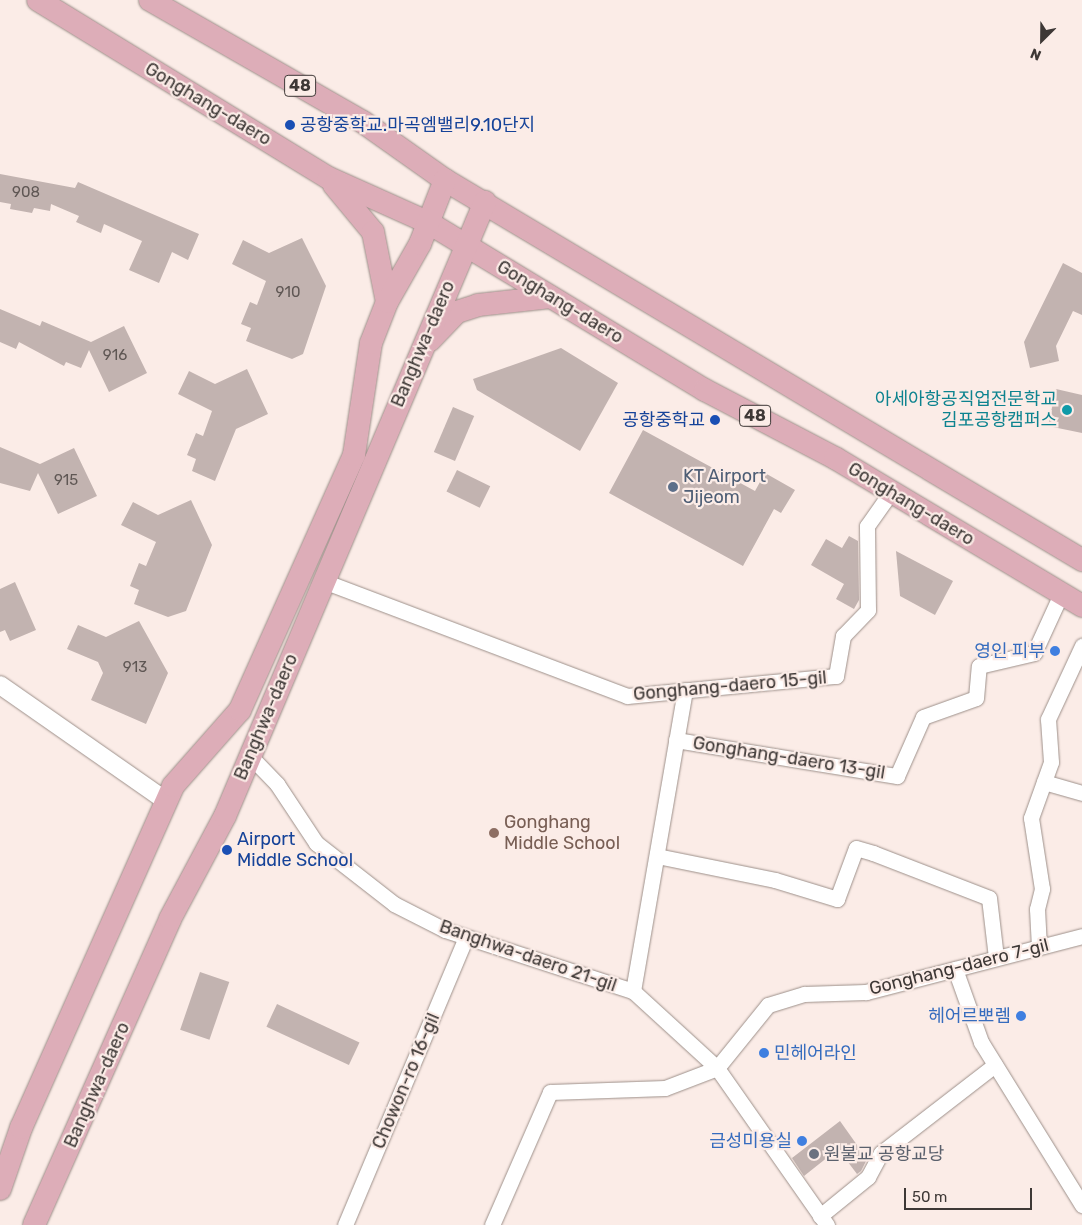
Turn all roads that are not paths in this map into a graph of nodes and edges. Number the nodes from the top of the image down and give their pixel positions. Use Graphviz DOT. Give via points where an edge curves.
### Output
graph roads {
  1 [pos="38,0"];
  2 [pos="150,0"];
  3 [pos="329,178"];
  4 [pos="445,180"];
  5 [pos="485,202"];
  6 [pos="429,223"];
  7 [pos="465,244"];
  8 [pos="551,297"];
  9 [pos="387,302"];
  10 [pos="422,348"];
  11 [pos="891,492"];
  12 [pos="1082,560"];
  13 [pos="323,581"];
  14 [pos="1060,594"];
  15 [pos="1082,606"];
  16 [pos="1082,646"];
  17 [pos="0,685"];
  18 [pos="685,690"];
  19 [pos="676,740"];
  20 [pos="250,756"];
  21 [pos="1044,782"];
  22 [pos="1082,793"];
  23 [pos="166,801"];
  24 [pos="657,856"];
  25 [pos="1082,936"];
  26 [pos="466,937"];
  27 [pos="1039,947"];
  28 [pos="996,958"];
  29 [pos="955,969"];
  30 [pos="633,991"];
  31 [pos="995,1065"];
  32 [pos="717,1068"];
  33 [pos="0,1189"];
  34 [pos="1082,1205"];
  35 [pos="824,1220"];
  36 [pos="34,1225"];
  37 [pos="345,1225"];
  38 [pos="492,1225"];
  1 -- 3 [label="main road, Gonghang-daero / 48"];
  2 -- 4 [label="main road, 48" via="363,122"];
  3 -- 6 [label="main road, Gonghang-daero / 48"];
  3 -- 9 [label="main road" via="373,232"];
  4 -- 5 [label="main road, 48"];
  4 -- 6 [label="main road, Banghwa-daero"];
  5 -- 7 [label="main road, Banghwa-daero"];
  5 -- 12 [label="main road, 48"];
  6 -- 7 [label="main road, Gonghang-daero / 48"];
  6 -- 9 [label="main road, Banghwa-daero"];
  7 -- 8 [label="main road, Gonghang-daero / 48"];
  7 -- 10 [label="main road, Banghwa-daero"];
  8 -- 10 [label="main road" via="478,305 457,312"];
  8 -- 11 [label="main road, Gonghang-daero / 48" via="705,390"];
  9 -- 23 [label="main road, Banghwa-daero" via="371,343 354,455 240,710 182,773"];
  10 -- 13 [label="main road, Banghwa-daero"];
  11 -- 14 [label="main road, Gonghang-daero / 48"];
  11 -- 18 [label="street, Gonghang-daero 15-gil" via="867,526 868,610 843,636 836,676"];
  13 -- 18 [label="street, Gonghang-daero 15-gil" via="627,696"];
  13 -- 20 [label="main road, Banghwa-daero"];
  14 -- 15 [label="main road, Gonghang-daero / 48"];
  14 -- 19 [label="street, Gonghang-daero 13-gil" via="1034,653 979,666 976,698 923,717 897,776"];
  16 -- 21 [label="street" via="1048,719 1051,762"];
  17 -- 23 [label="street"];
  18 -- 19 [label="street, Banghwa-daero 21-gil"];
  19 -- 24 [label="street, Banghwa-daero 21-gil"];
  20 -- 26 [label="street, Banghwa-daero 21-gil" via="277,784 316,843 394,904"];
  20 -- 36 [label="main road, Banghwa-daero" via="207,855 170,919"];
  21 -- 22 [label="street"];
  21 -- 27 [label="street" via="1031,818 1042,889 1037,909"];
  23 -- 33 [label="main road, Banghwa-daero" via="21,1128"];
  24 -- 28 [label="street" via="775,880 837,899 856,848 873,853 989,898"];
  24 -- 30 [label="street, Banghwa-daero 21-gil"];
  25 -- 27 [label="street, Gonghang-daero 7-gil"];
  26 -- 30 [label="street, Banghwa-daero 21-gil"];
  26 -- 37 [label="street, Chowon-ro 16-gil"];
  27 -- 28 [label="street, Gonghang-daero 7-gil"];
  28 -- 29 [label="street, Gonghang-daero 7-gil"];
  29 -- 31 [label="street" via="981,1042"];
  29 -- 32 [label="street, Gonghang-daero 7-gil" via="866,992 804,994 768,1005"];
  30 -- 32 [label="street, Banghwa-daero 21-gil"];
  31 -- 34 [label="street"];
  31 -- 35 [label="street" via="881,1153 868,1177"];
  32 -- 35 [label="street, Banghwa-daero 21-gil"];
  32 -- 38 [label="street" via="665,1088 550,1092"];
}
